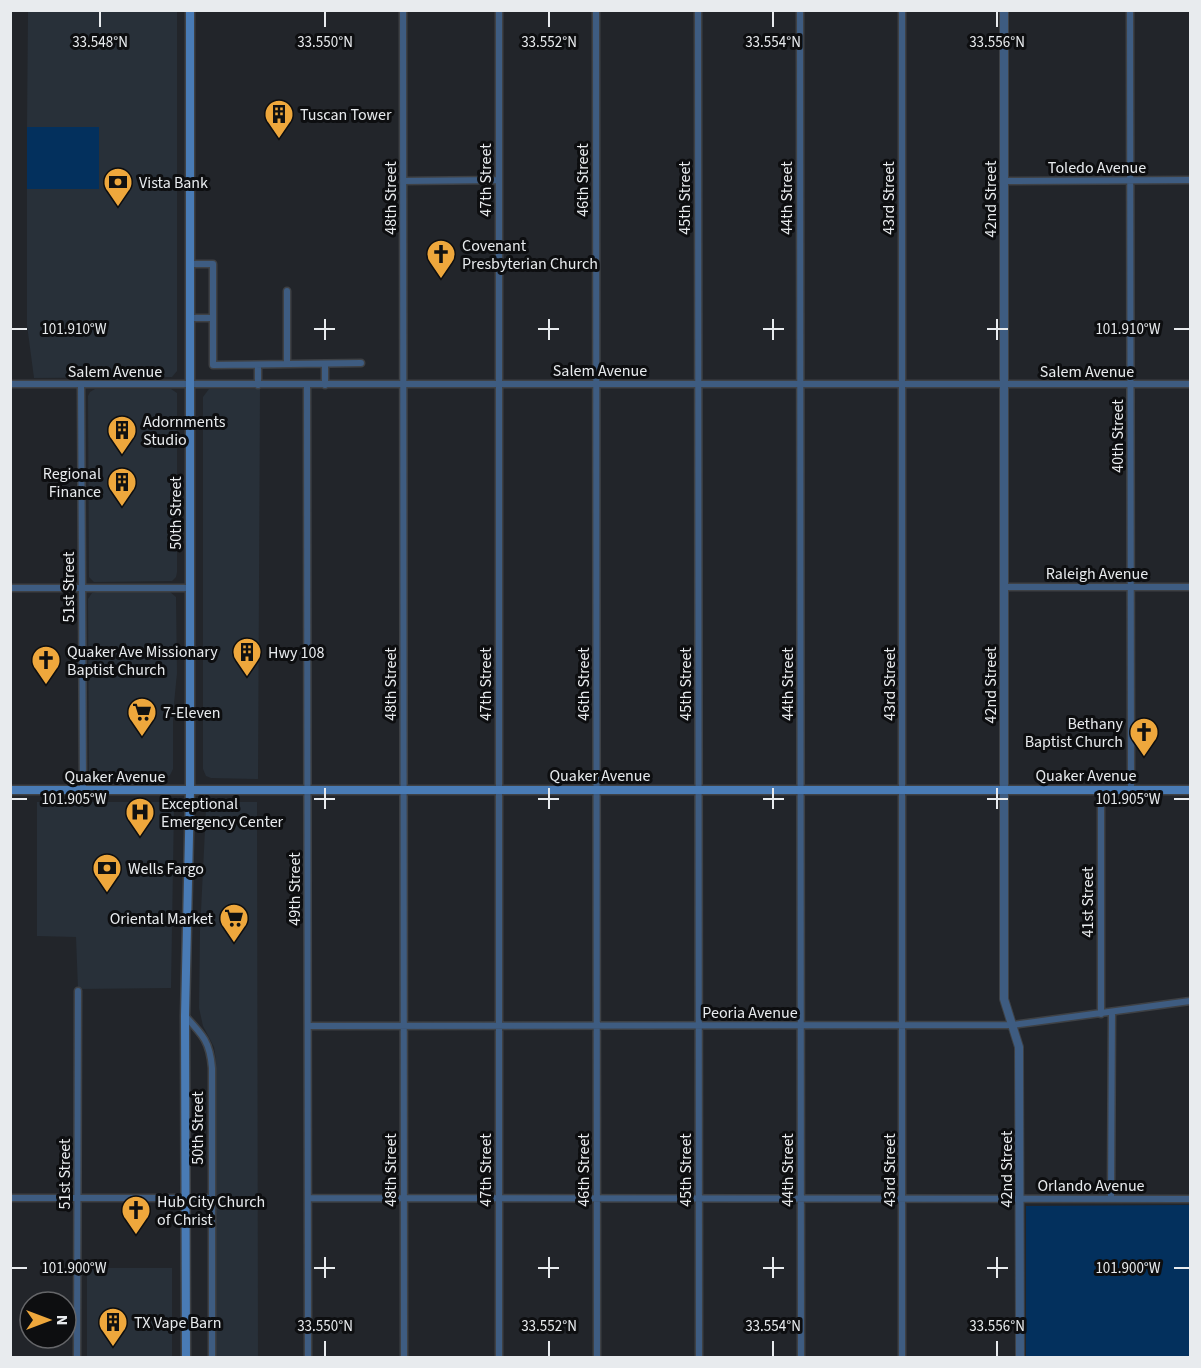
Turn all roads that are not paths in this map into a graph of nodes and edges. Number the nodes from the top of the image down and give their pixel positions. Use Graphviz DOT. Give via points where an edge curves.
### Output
graph roads {
  1 [pos="190,10"];
  2 [pos="403,10"];
  3 [pos="499,10"];
  4 [pos="596,10"];
  5 [pos="698,10"];
  6 [pos="800,10"];
  7 [pos="902,10"];
  8 [pos="1004,10"];
  9 [pos="1130,10"];
  10 [pos="499,180"];
  11 [pos="1130,180"];
  12 [pos="1191,180"];
  13 [pos="403,181"];
  14 [pos="1004,181"];
  15 [pos="190,264"];
  16 [pos="287,291"];
  17 [pos="190,318"];
  18 [pos="212,318"];
  19 [pos="361,363"];
  20 [pos="287,364"];
  21 [pos="324,364"];
  22 [pos="258,365"];
  23 [pos="10,384"];
  24 [pos="81,384"];
  25 [pos="190,384"];
  26 [pos="403,384"];
  27 [pos="499,384"];
  28 [pos="596,384"];
  29 [pos="698,384"];
  30 [pos="800,384"];
  31 [pos="902,384"];
  32 [pos="1004,384"];
  33 [pos="1130,384"];
  34 [pos="1191,384"];
  35 [pos="258,385"];
  36 [pos="307,385"];
  37 [pos="324,385"];
  38 [pos="1004,587"];
  39 [pos="1130,587"];
  40 [pos="1191,587"];
  41 [pos="10,588"];
  42 [pos="82,588"];
  43 [pos="190,588"];
  44 [pos="10,790"];
  45 [pos="83,790"];
  46 [pos="499,790"];
  47 [pos="596,790"];
  48 [pos="698,790"];
  49 [pos="800,790"];
  50 [pos="902,790"];
  51 [pos="1004,790"];
  52 [pos="1101,790"];
  53 [pos="1131,790"];
  54 [pos="1191,790"];
  55 [pos="190,791"];
  56 [pos="308,791"];
  57 [pos="404,791"];
  58 [pos="78,991"];
  59 [pos="1191,1001"];
  60 [pos="1112,1012"];
  61 [pos="1101,1014"];
  62 [pos="185,1016"];
  63 [pos="499,1025"];
  64 [pos="597,1025"];
  65 [pos="902,1025"];
  66 [pos="1012,1025"];
  67 [pos="308,1026"];
  68 [pos="404,1026"];
  69 [pos="699,1026"];
  70 [pos="800,1026"];
  71 [pos="699,1197"];
  72 [pos="801,1197"];
  73 [pos="902,1197"];
  74 [pos="10,1198"];
  75 [pos="77,1198"];
  76 [pos="185,1198"];
  77 [pos="212,1198"];
  78 [pos="308,1198"];
  79 [pos="404,1198"];
  80 [pos="499,1198"];
  81 [pos="597,1198"];
  82 [pos="1019,1198"];
  83 [pos="1111,1198"];
  84 [pos="1191,1199"];
  85 [pos="77,1358"];
  86 [pos="186,1358"];
  87 [pos="210,1358"];
  88 [pos="308,1358"];
  89 [pos="404,1358"];
  90 [pos="499,1358"];
  91 [pos="597,1358"];
  92 [pos="699,1358"];
  93 [pos="801,1358"];
  94 [pos="902,1358"];
  95 [pos="1020,1358"];
  1 -- 15 [label="main road, 50th Street"];
  2 -- 13 [label="street, 48th Street"];
  3 -- 10 [label="street, 47th Street"];
  4 -- 28 [label="street, 46th Street"];
  5 -- 29 [label="street, 45th Street"];
  6 -- 30 [label="street, 44th Street"];
  7 -- 31 [label="street, 43rd Street"];
  8 -- 14 [label="street, 42nd Street"];
  9 -- 11 [label="street, 40th Street"];
  10 -- 13 [label="street"];
  10 -- 27 [label="street, 47th Street"];
  11 -- 12 [label="street, Toledo Avenue"];
  11 -- 14 [label="street, Toledo Avenue"];
  11 -- 33 [label="street, 40th Street"];
  13 -- 26 [label="street, 48th Street"];
  14 -- 32 [label="street, 42nd Street"];
  15 -- 17 [label="main road, 50th Street"];
  15 -- 18 [label="street" via="213,264"];
  16 -- 20 [label="street"];
  17 -- 18 [label="street"];
  17 -- 25 [label="main road, 50th Street"];
  18 -- 22 [label="street" via="213,365"];
  19 -- 21 [label="street"];
  20 -- 21 [label="street"];
  20 -- 22 [label="street"];
  21 -- 37 [label="street"];
  22 -- 35 [label="street"];
  23 -- 24 [label="street, Salem Avenue"];
  24 -- 25 [label="street, Salem Avenue"];
  24 -- 42 [label="street, 51st Street"];
  25 -- 35 [label="street, Salem Avenue"];
  25 -- 43 [label="main road, 50th Street"];
  26 -- 27 [label="street, Salem Avenue"];
  26 -- 37 [label="street, Salem Avenue"];
  26 -- 57 [label="street, 48th Street"];
  27 -- 28 [label="street, Salem Avenue"];
  27 -- 46 [label="street, 47th Street"];
  28 -- 29 [label="street, Salem Avenue"];
  28 -- 47 [label="street, 46th Street"];
  29 -- 30 [label="street, Salem Avenue"];
  29 -- 48 [label="street, 45th Street"];
  30 -- 31 [label="street, Salem Avenue"];
  30 -- 49 [label="street, 44th Street"];
  31 -- 32 [label="street, Salem Avenue"];
  31 -- 50 [label="street, 43rd Street"];
  32 -- 33 [label="street, Salem Avenue"];
  32 -- 38 [label="street, 42nd Street"];
  33 -- 34 [label="street, Salem Avenue"];
  33 -- 39 [label="street, 40th Street"];
  35 -- 36 [label="street, Salem Avenue"];
  36 -- 37 [label="street, Salem Avenue"];
  36 -- 56 [label="street, 49th Street"];
  38 -- 39 [label="street, Raleigh Avenue"];
  38 -- 51 [label="street, 42nd Street"];
  39 -- 40 [label="street, Raleigh Avenue"];
  39 -- 53 [label="street, 40th Street"];
  41 -- 42 [label="street"];
  42 -- 43 [label="street"];
  42 -- 45 [label="street, 51st Street"];
  43 -- 55 [label="main road, 50th Street"];
  44 -- 45 [label="main road, Quaker Avenue"];
  45 -- 55 [label="main road, Quaker Avenue"];
  46 -- 47 [label="main road, Quaker Avenue"];
  46 -- 57 [label="main road, Quaker Avenue"];
  46 -- 63 [label="street, 47th Street"];
  47 -- 48 [label="main road, Quaker Avenue"];
  47 -- 64 [label="street, 46th Street"];
  48 -- 49 [label="main road, Quaker Avenue"];
  48 -- 69 [label="street, 45th Street"];
  49 -- 50 [label="main road, Quaker Avenue"];
  49 -- 70 [label="street, 44th Street"];
  50 -- 51 [label="main road, Quaker Avenue"];
  50 -- 65 [label="street, 43rd Street"];
  51 -- 52 [label="main road, Quaker Avenue"];
  51 -- 66 [label="street, 42nd Street" via="1004,999"];
  52 -- 53 [label="main road, Quaker Avenue"];
  52 -- 61 [label="street, 41st Street"];
  53 -- 54 [label="main road, Quaker Avenue"];
  55 -- 56 [label="main road, Quaker Avenue"];
  55 -- 62 [label="main road, 50th Street"];
  56 -- 57 [label="main road, Quaker Avenue"];
  56 -- 67 [label="street, 49th Street"];
  57 -- 68 [label="street, 48th Street"];
  58 -- 75 [label="street, 51st Street"];
  59 -- 60 [label="street, Peoria Avenue"];
  60 -- 61 [label="street, Peoria Avenue"];
  60 -- 83 [label="street"];
  61 -- 66 [label="street, Peoria Avenue"];
  62 -- 76 [label="main road, 50th Street"];
  62 -- 77 [label="street, 50th Street" via="202,1033 210,1052"];
  63 -- 64 [label="street, Peoria Avenue"];
  63 -- 68 [label="street, Peoria Avenue"];
  63 -- 80 [label="street, 47th Street"];
  64 -- 69 [label="street, Peoria Avenue"];
  64 -- 81 [label="street, 46th Street"];
  65 -- 66 [label="street, Peoria Avenue"];
  65 -- 70 [label="street, Peoria Avenue"];
  65 -- 73 [label="street, 43rd Street"];
  66 -- 82 [label="street, 42nd Street" via="1019,1047"];
  67 -- 68 [label="street, Peoria Avenue"];
  67 -- 78 [label="street, 49th Street"];
  68 -- 79 [label="street, 48th Street"];
  69 -- 70 [label="street, Peoria Avenue"];
  69 -- 71 [label="street, 45th Street"];
  70 -- 72 [label="street, 44th Street"];
  71 -- 72 [label="street, Orlando Avenue"];
  71 -- 81 [label="street, Orlando Avenue"];
  71 -- 92 [label="street, 45th Street"];
  72 -- 73 [label="street, Orlando Avenue"];
  72 -- 93 [label="street, 44th Street"];
  73 -- 82 [label="street, Orlando Avenue"];
  73 -- 94 [label="street, 43rd Street"];
  74 -- 75 [label="street"];
  75 -- 76 [label="street"];
  75 -- 85 [label="street, 51st Street"];
  76 -- 77 [label="street"];
  76 -- 86 [label="main road, 50th Street"];
  77 -- 87 [label="street, 50th Street"];
  78 -- 79 [label="street, Orlando Avenue"];
  78 -- 88 [label="street, 49th Street"];
  79 -- 80 [label="street, Orlando Avenue"];
  79 -- 89 [label="street, 48th Street"];
  80 -- 81 [label="street, Orlando Avenue"];
  80 -- 90 [label="street, 47th Street"];
  81 -- 91 [label="street, 46th Street"];
  82 -- 83 [label="street, Orlando Avenue"];
  82 -- 95 [label="street, 42nd Street"];
  83 -- 84 [label="street, Orlando Avenue"];
}
